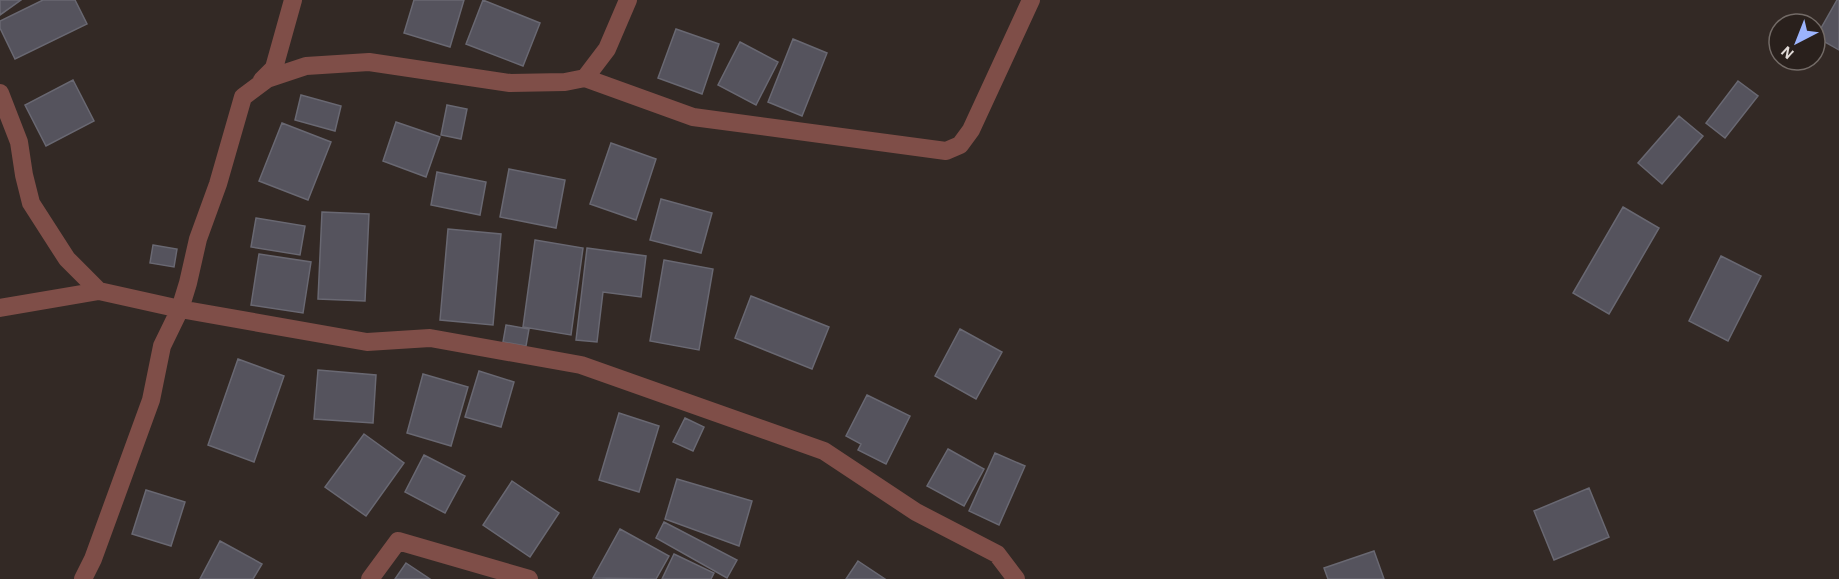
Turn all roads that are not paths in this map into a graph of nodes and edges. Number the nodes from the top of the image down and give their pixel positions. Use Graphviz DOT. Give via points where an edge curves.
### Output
graph roads {
  1 [pos="293,0"];
  2 [pos="628,0"];
  3 [pos="1031,0"];
  4 [pos="585,78"];
  5 [pos="0,93"];
  6 [pos="243,97"];
  7 [pos="99,291"];
  8 [pos="0,308"];
  9 [pos="180,309"];
  10 [pos="83,579"];
  11 [pos="370,579"];
  12 [pos="529,579"];
  13 [pos="1017,579"];
  1 -- 6 [label="street" via="274,68"];
  2 -- 4 [label="street" via="607,49"];
  3 -- 4 [label="street" via="971,130 960,146 946,152 693,117"];
  4 -- 6 [label="street" via="510,83 369,62 306,66 267,79"];
  5 -- 7 [label="street" via="19,142 31,203 67,259"];
  6 -- 9 [label="street"];
  7 -- 8 [label="street"];
  7 -- 9 [label="street"];
  9 -- 10 [label="street" via="162,346 151,400"];
  9 -- 13 [label="street" via="367,342 430,338 581,364 824,451 916,512 997,554"];
  11 -- 12 [label="street" via="398,541"];
}
